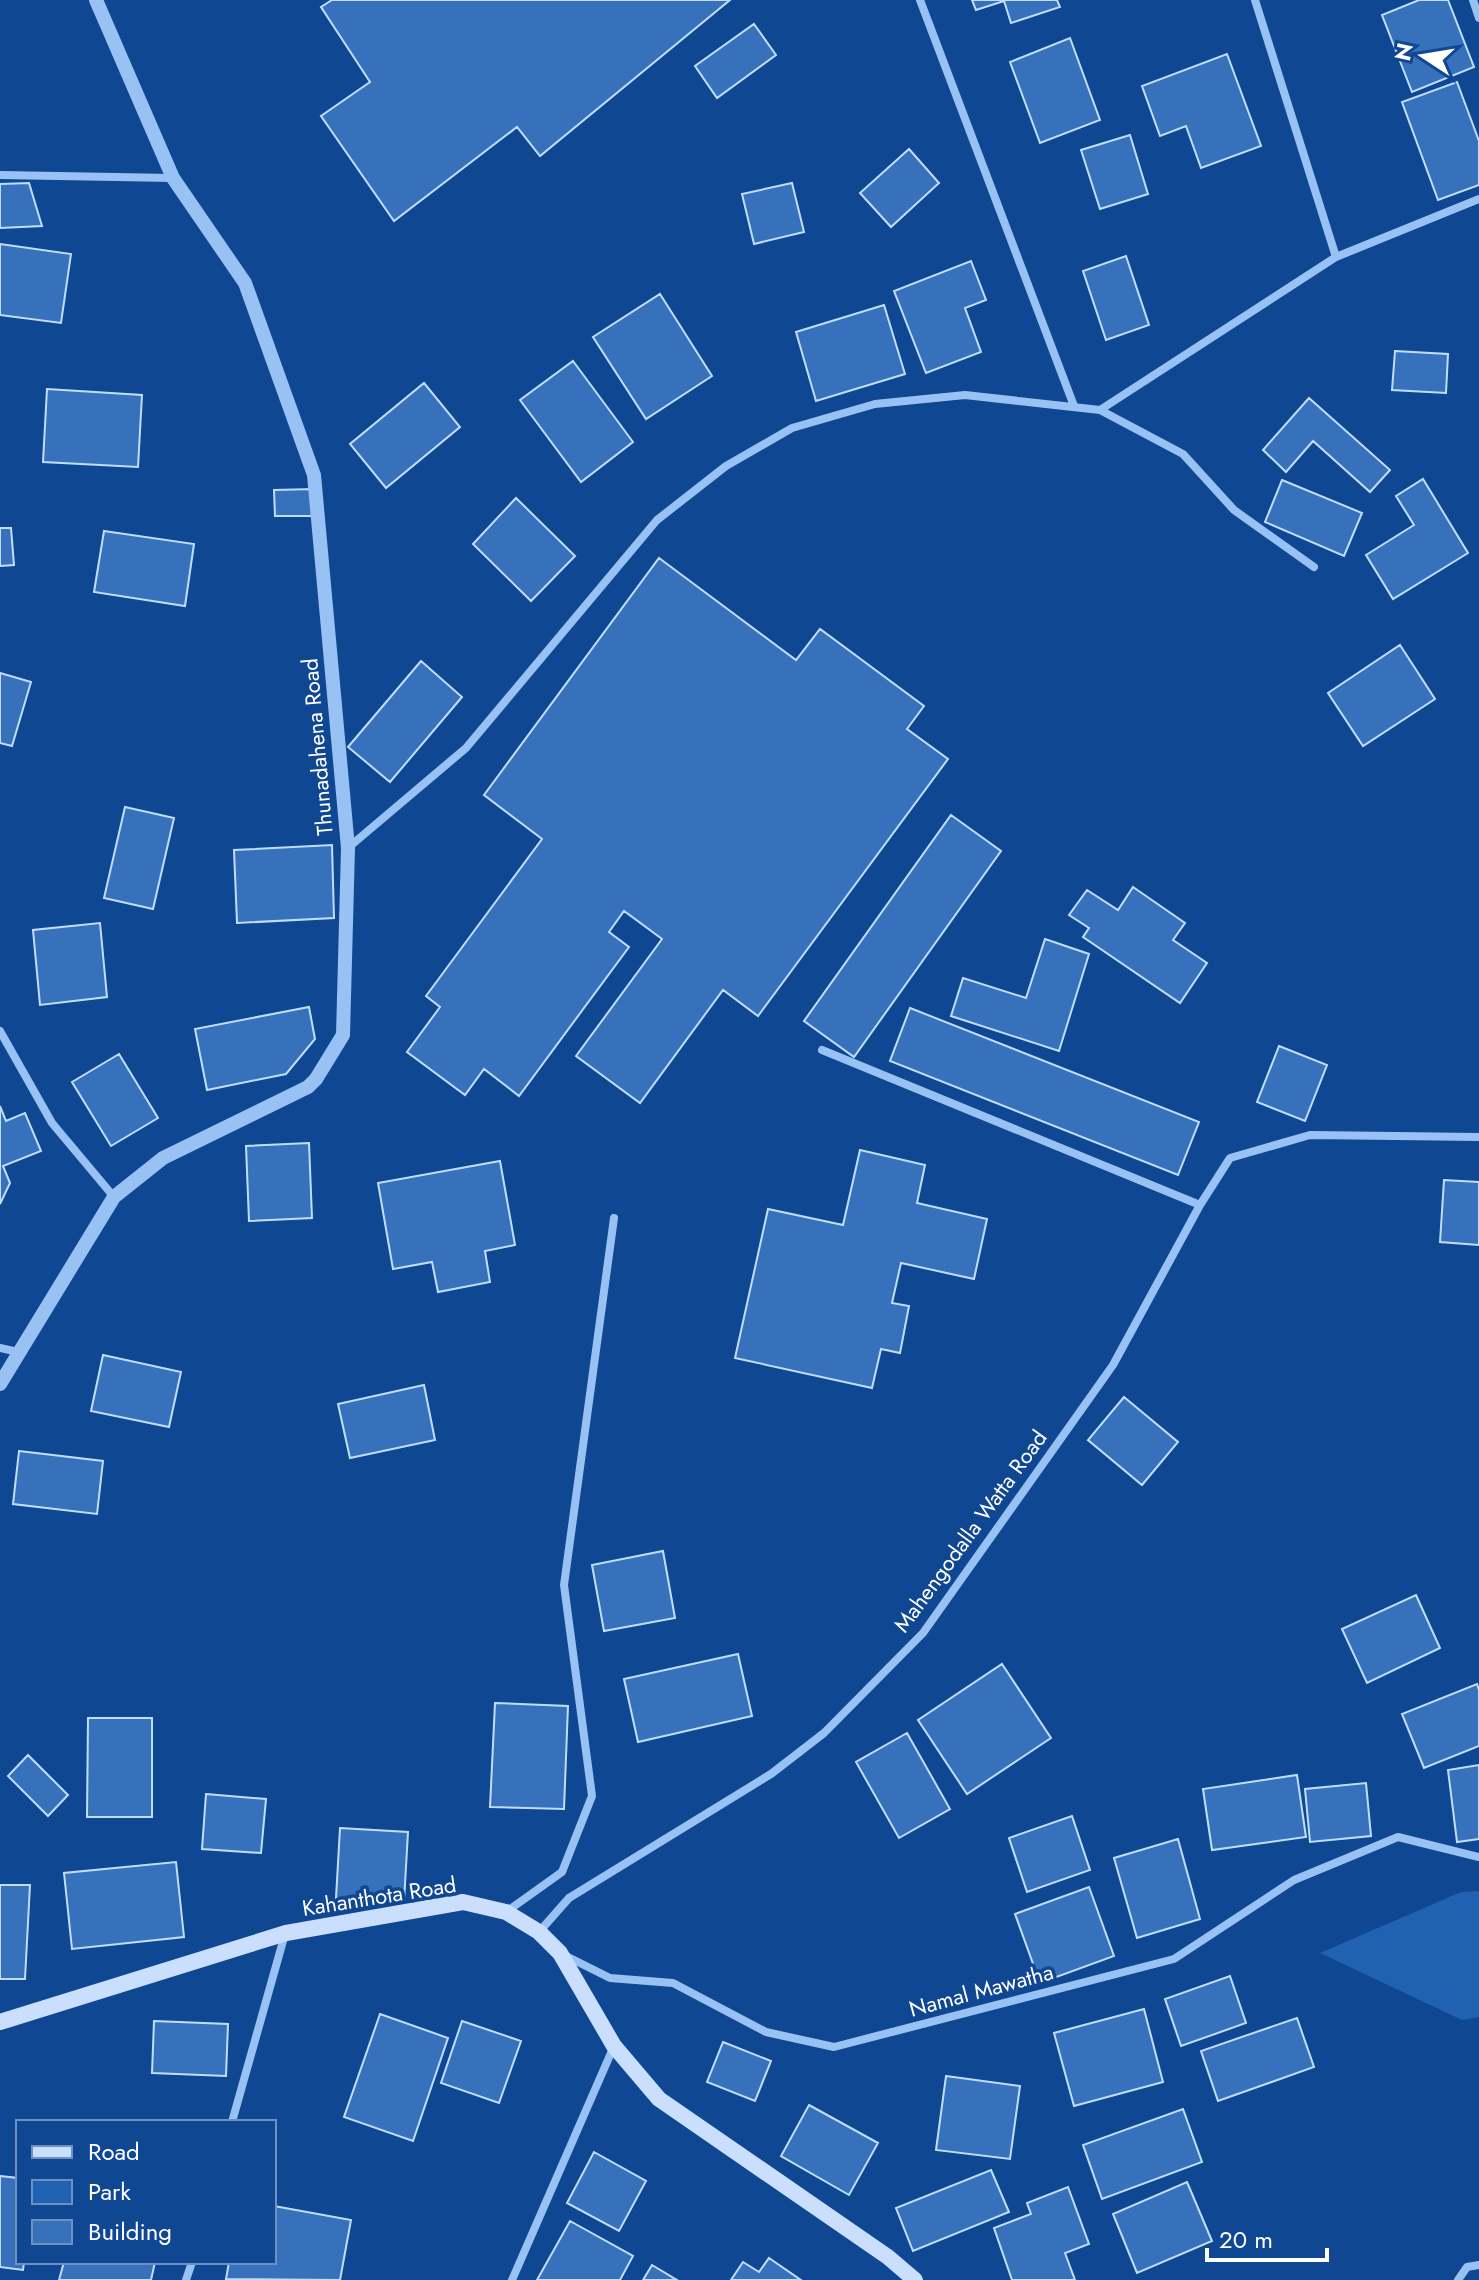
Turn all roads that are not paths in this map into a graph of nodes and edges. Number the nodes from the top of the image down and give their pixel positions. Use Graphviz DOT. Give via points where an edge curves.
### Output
graph roads {
  1 [pos="96,0"];
  2 [pos="920,0"];
  3 [pos="1255,0"];
  4 [pos="1473,0"];
  5 [pos="1479,18"];
  6 [pos="0,175"];
  7 [pos="173,178"];
  8 [pos="1479,199"];
  9 [pos="1336,257"];
  10 [pos="1074,406"];
  11 [pos="1100,410"];
  12 [pos="1314,567"];
  13 [pos="348,848"];
  14 [pos="0,1031"];
  15 [pos="822,1050"];
  16 [pos="1479,1137"];
  17 [pos="114,1197"];
  18 [pos="1200,1205"];
  19 [pos="614,1218"];
  20 [pos="0,1348"];
  21 [pos="18,1352"];
  22 [pos="0,1384"];
  23 [pos="1479,1857"];
  24 [pos="506,1912"];
  25 [pos="539,1932"];
  26 [pos="286,1933"];
  27 [pos="560,1953"];
  28 [pos="0,2022"];
  29 [pos="614,2046"];
  30 [pos="233,2120"];
  31 [pos="1479,2265"];
  32 [pos="512,2280"];
  33 [pos="915,2280"];
  34 [pos="1458,2280"];
  1 -- 7 [label="street, Thunadahena Road"];
  2 -- 10 [label="street"];
  3 -- 9 [label="street"];
  4 -- 5 [label="street"];
  6 -- 7 [label="street"];
  7 -- 13 [label="street, Thunadahena Road" via="245,283 314,475"];
  8 -- 9 [label="street"];
  9 -- 11 [label="street"];
  10 -- 11 [label="street"];
  10 -- 13 [label="street" via="965,395 875,404 792,428 726,466 657,520 466,748"];
  11 -- 12 [label="street" via="1183,454 1234,510"];
  13 -- 17 [label="street, Thunadahena Road" via="343,1035 316,1079 163,1158"];
  14 -- 17 [label="street" via="52,1123"];
  15 -- 18 [label="street"];
  16 -- 18 [label="street, Mahengodalla Watta Road" via="1310,1135 1230,1158"];
  17 -- 21 [label="street, Thunadahena Road"];
  18 -- 25 [label="street, Mahengodalla Watta Road" via="1113,1365 923,1633 824,1733 771,1774 569,1898"];
  19 -- 24 [label="street" via="564,1585 592,1796 562,1872"];
  20 -- 21 [label="street"];
  21 -- 22 [label="street, Thunadahena Road"];
  23 -- 27 [label="street, Namal Mawatha" via="1398,1837 1294,1880 1174,1959 834,2047 766,2032 673,1983 610,1978"];
  24 -- 25 [label="main road, Kahanthota Road"];
  24 -- 26 [label="main road, Kahanthota Road" via="463,1902"];
  25 -- 27 [label="main road, Kahanthota Road"];
  26 -- 28 [label="main road, Kahanthota Road"];
  26 -- 30 [label="street"];
  27 -- 29 [label="main road, Kahanthota Road"];
  29 -- 32 [label="street"];
  29 -- 33 [label="main road, Kahanthota Road" via="659,2099"];
  31 -- 34 [label="street" via="1467,2267"];
}
